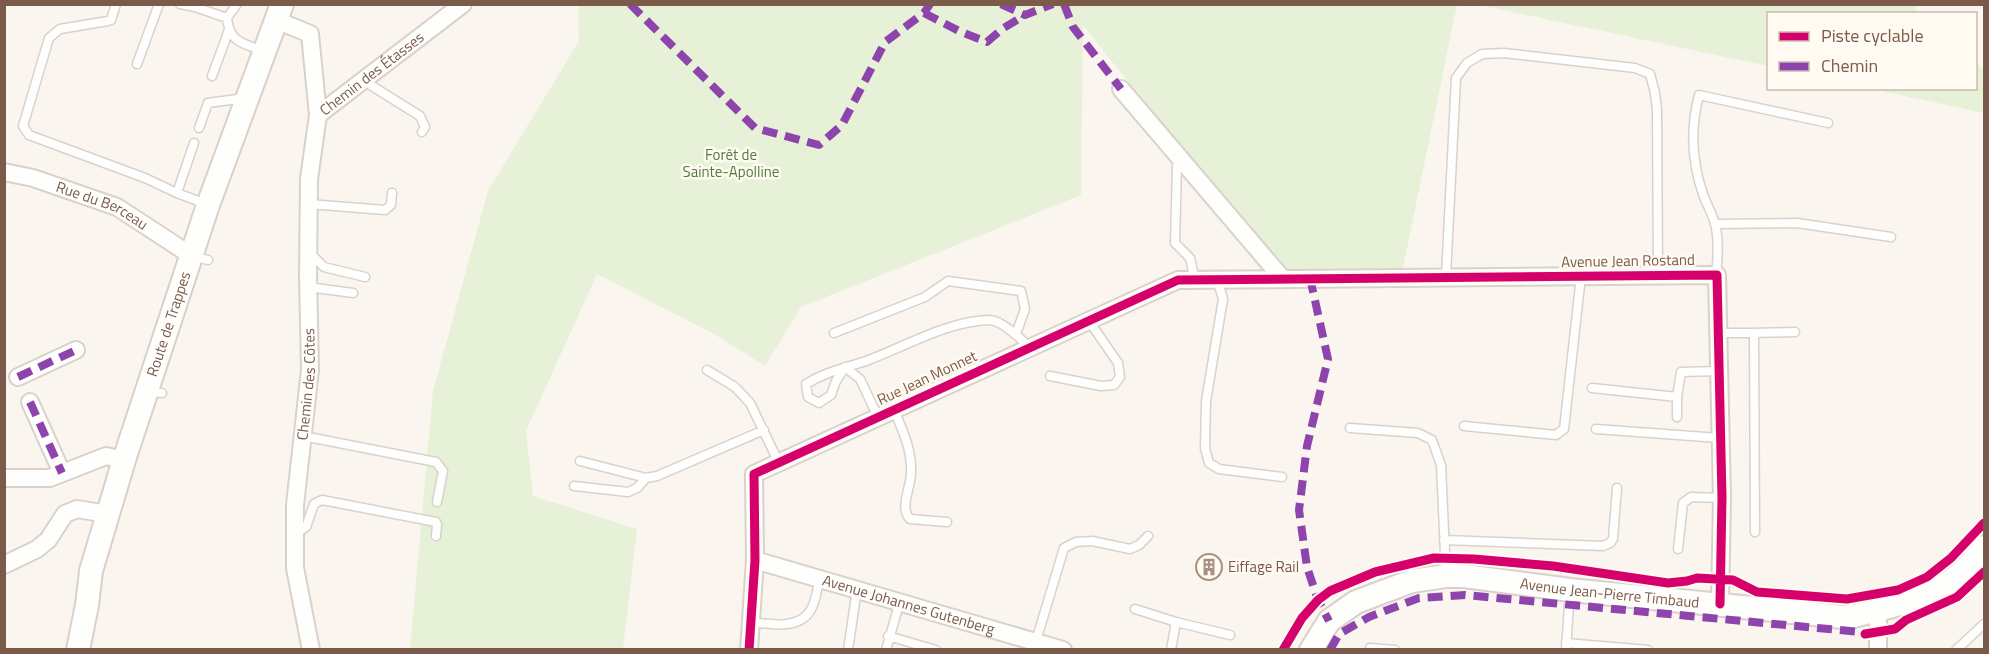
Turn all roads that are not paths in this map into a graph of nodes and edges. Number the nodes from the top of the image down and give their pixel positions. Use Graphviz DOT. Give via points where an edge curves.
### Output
graph roads {
  1 [pos="116,4"];
  2 [pos="159,4"];
  3 [pos="180,4"];
  4 [pos="463,4"];
  5 [pos="238,6"];
  6 [pos="277,9"];
  7 [pos="227,18"];
  8 [pos="229,30"];
  9 [pos="265,51"];
  10 [pos="137,64"];
  11 [pos="212,76"];
  12 [pos="364,81"];
  13 [pos="1121,89"];
  14 [pos="248,98"];
  15 [pos="318,115"];
  16 [pos="1828,123"];
  17 [pos="199,128"];
  18 [pos="422,132"];
  19 [pos="194,143"];
  20 [pos="1177,166"];
  21 [pos="4,172"];
  22 [pos="177,193"];
  23 [pos="392,193"];
  24 [pos="309,204"];
  25 [pos="208,205"];
  26 [pos="1716,224"];
  27 [pos="1891,237"];
  28 [pos="308,250"];
  29 [pos="200,258"];
  30 [pos="1716,275"];
  31 [pos="1581,276"];
  32 [pos="1658,276"];
  33 [pos="365,277"];
  34 [pos="1446,277"];
  35 [pos="1282,278"];
  36 [pos="1218,279"];
  37 [pos="1195,280"];
  38 [pos="308,287"];
  39 [pos="352,293"];
  40 [pos="1089,321"];
  41 [pos="1795,332"];
  42 [pos="834,333"];
  43 [pos="1718,333"];
  44 [pos="1754,333"];
  45 [pos="1017,334"];
  46 [pos="1030,348"];
  47 [pos="76,350"];
  48 [pos="845,367"];
  49 [pos="706,370"];
  50 [pos="1719,372"];
  51 [pos="1050,376"];
  52 [pos="18,377"];
  53 [pos="1592,388"];
  54 [pos="1677,397"];
  55 [pos="30,402"];
  56 [pos="886,413"];
  57 [pos="1677,417"];
  58 [pos="1464,426"];
  59 [pos="1350,428"];
  60 [pos="1596,429"];
  61 [pos="764,430"];
  62 [pos="303,436"];
  63 [pos="1719,438"];
  64 [pos="124,460"];
  65 [pos="580,461"];
  66 [pos="779,463"];
  67 [pos="62,473"];
  68 [pos="1282,477"];
  69 [pos="4,478"];
  70 [pos="646,478"];
  71 [pos="574,486"];
  72 [pos="1617,488"];
  73 [pos="1722,498"];
  74 [pos="438,502"];
  75 [pos="106,514"];
  76 [pos="947,522"];
  77 [pos="1755,532"];
  78 [pos="295,534"];
  79 [pos="436,536"];
  80 [pos="1148,536"];
  81 [pos="1444,540"];
  82 [pos="1984,547"];
  83 [pos="1678,549"];
  84 [pos="754,560"];
  85 [pos="4,565"];
  86 [pos="1446,576"];
  87 [pos="820,578"];
  88 [pos="858,589"];
  89 [pos="1570,590"];
  90 [pos="900,601"];
  91 [pos="1720,604"];
  92 [pos="1135,609"];
  93 [pos="1878,610"];
  94 [pos="751,622"];
  95 [pos="1176,622"];
  96 [pos="1984,624"];
  97 [pos="1230,635"];
  98 [pos="888,636"];
  99 [pos="1036,641"];
  100 [pos="1566,646"];
  101 [pos="1370,648"];
  102 [pos="78,650"];
  103 [pos="311,650"];
  104 [pos="749,650"];
  105 [pos="848,650"];
  106 [pos="886,650"];
  107 [pos="936,650"];
  108 [pos="1063,650"];
  109 [pos="1171,650"];
  110 [pos="1311,650"];
  111 [pos="1395,650"];
  112 [pos="1648,650"];
  113 [pos="1878,650"];
  114 [pos="1956,650"];
  1 -- 22 [label="lane" via="111,20 60,29 49,38 23,126 29,135"];
  2 -- 10 [label="lane"];
  3 -- 7 [label="lane"];
  4 -- 12 [label="street, Chemin des Étasses"];
  5 -- 7 [label="lane"];
  6 -- 9 [label="street, Route de Trappes"];
  6 -- 15 [label="street, Chemin des Étasses" via="310,34"];
  7 -- 8 [label="lane"];
  8 -- 9 [label="lane" via="235,40"];
  8 -- 11 [label="lane"];
  9 -- 14 [label="street, Route de Trappes"];
  12 -- 15 [label="street, Chemin des Étasses"];
  12 -- 18 [label="lane" via="420,116 425,127"];
  13 -- 35 [label="street"];
  14 -- 17 [label="lane" via="208,103"];
  14 -- 25 [label="street, Route de Trappes"];
  15 -- 24 [label="street, Chemin des Côtes"];
  16 -- 26 [label="lane" via="1699,95 1692,132 1696,166"];
  19 -- 22 [label="lane"];
  20 -- 37 [label="lane" via="1175,243 1190,258"];
  21 -- 29 [label="street, Rue du Berceau" via="117,207"];
  22 -- 25 [label="lane"];
  23 -- 24 [label="lane" via="391,205 385,210"];
  24 -- 28 [label="street, Chemin des Côtes"];
  25 -- 29 [label="street, Route de Trappes"];
  26 -- 27 [label="lane" via="1797,223"];
  26 -- 30 [label="lane"];
  28 -- 33 [label="lane" via="324,267"];
  28 -- 38 [label="street, Chemin des Côtes"];
  29 -- 64 [label="street, Route de Trappes" via="154,393"];
  30 -- 32 [label="street, Avenue Jean Rostand"];
  30 -- 43 [label="street, Avenue Jean Rostand"];
  31 -- 32 [label="street, Avenue Jean Rostand"];
  31 -- 34 [label="street, Avenue Jean Rostand"];
  31 -- 58 [label="lane" via="1564,429 1556,435"];
  32 -- 34 [label="lane" via="1657,110 1650,74 1635,68 1504,53 1482,54 1467,63 1456,78"];
  34 -- 35 [label="street, Avenue Jean Rostand"];
  35 -- 36 [label="street, Rue Jean Monnet"];
  36 -- 37 [label="street, Rue Jean Monnet"];
  36 -- 68 [label="lane" via="1223,299 1206,401 1205,448 1209,463 1219,469"];
  37 -- 40 [label="street, Rue Jean Monnet" via="1178,280"];
  38 -- 39 [label="lane"];
  38 -- 62 [label="street, Chemin des Côtes" via="310,370"];
  40 -- 46 [label="street, Rue Jean Monnet"];
  40 -- 51 [label="lane" via="1118,363 1120,376 1114,385"];
  41 -- 44 [label="lane"];
  42 -- 45 [label="lane" via="925,297 948,281 1021,291 1025,309"];
  43 -- 44 [label="lane"];
  43 -- 50 [label="street, Avenue Jean Rostand"];
  44 -- 77 [label="lane"];
  45 -- 46 [label="lane"];
  45 -- 48 [label="lane" via="991,320 956,325"];
  46 -- 56 [label="street, Rue Jean Monnet"];
  47 -- 52 [label="street"];
  48 -- 48 [label="lane" via="806,384 808,397 819,404 831,395"];
  48 -- 56 [label="lane" via="860,379"];
  49 -- 61 [label="lane" via="735,387 750,403"];
  50 -- 54 [label="lane" via="1681,372"];
  50 -- 63 [label="street, Avenue Jean Rostand"];
  53 -- 54 [label="lane"];
  54 -- 57 [label="lane"];
  55 -- 67 [label="street"];
  56 -- 66 [label="street, Rue Jean Monnet"];
  56 -- 76 [label="lane" via="908,444 912,474 907,516"];
  59 -- 81 [label="lane" via="1418,433 1432,440 1441,465"];
  60 -- 63 [label="lane"];
  61 -- 66 [label="lane"];
  61 -- 70 [label="lane"];
  62 -- 74 [label="lane" via="436,462 443,471"];
  62 -- 78 [label="street, Chemin des Côtes"];
  63 -- 73 [label="street, Avenue Jean Rostand"];
  64 -- 67 [label="street" via="106,456"];
  64 -- 75 [label="street, Route de Trappes"];
  65 -- 70 [label="lane"];
  66 -- 84 [label="street, Rue Jean Monnet" via="754,474"];
  67 -- 69 [label="street" via="50,478"];
  70 -- 71 [label="lane" via="628,492"];
  72 -- 81 [label="lane" via="1613,539 1603,546"];
  73 -- 83 [label="lane" via="1691,498 1683,503"];
  73 -- 91 [label="street, Avenue Jean Rostand"];
  75 -- 85 [label="street" via="77,509 65,514 48,540"];
  75 -- 102 [label="street, Route de Trappes" via="91,571"];
  78 -- 79 [label="lane" via="306,527 314,504 322,500 435,522"];
  78 -- 103 [label="street, Chemin des Côtes" via="295,568"];
  80 -- 99 [label="lane" via="1130,549 1092,541 1064,548"];
  81 -- 86 [label="lane"];
  82 -- 93 [label="street, Avenue Jean-Pierre Timbaud" via="1948,585 1929,595"];
  84 -- 87 [label="street, Avenue Johannes Gutenberg"];
  84 -- 94 [label="street, Rue Jean Monnet"];
  86 -- 89 [label="street, Avenue Jean-Pierre Timbaud"];
  86 -- 110 [label="street, Avenue Jean-Pierre Timbaud" via="1412,581 1356,602 1329,621"];
  87 -- 88 [label="street, Avenue Johannes Gutenberg"];
  87 -- 94 [label="lane" via="811,610 802,619 784,624"];
  88 -- 90 [label="street, Avenue Johannes Gutenberg"];
  88 -- 105 [label="lane"];
  89 -- 91 [label="street, Avenue Jean-Pierre Timbaud"];
  89 -- 100 [label="lane"];
  90 -- 98 [label="lane"];
  90 -- 99 [label="street, Avenue Johannes Gutenberg"];
  91 -- 93 [label="street, Avenue Jean-Pierre Timbaud" via="1843,617"];
  92 -- 95 [label="lane"];
  93 -- 113 [label="street"];
  94 -- 104 [label="street, Rue Jean Monnet"];
  95 -- 97 [label="lane"];
  95 -- 109 [label="lane"];
  96 -- 114 [label="lane"];
  98 -- 106 [label="lane"];
  98 -- 107 [label="lane"];
  99 -- 108 [label="street, Avenue Johannes Gutenberg"];
  100 -- 112 [label="lane"];
  101 -- 111 [label="lane"];
}
